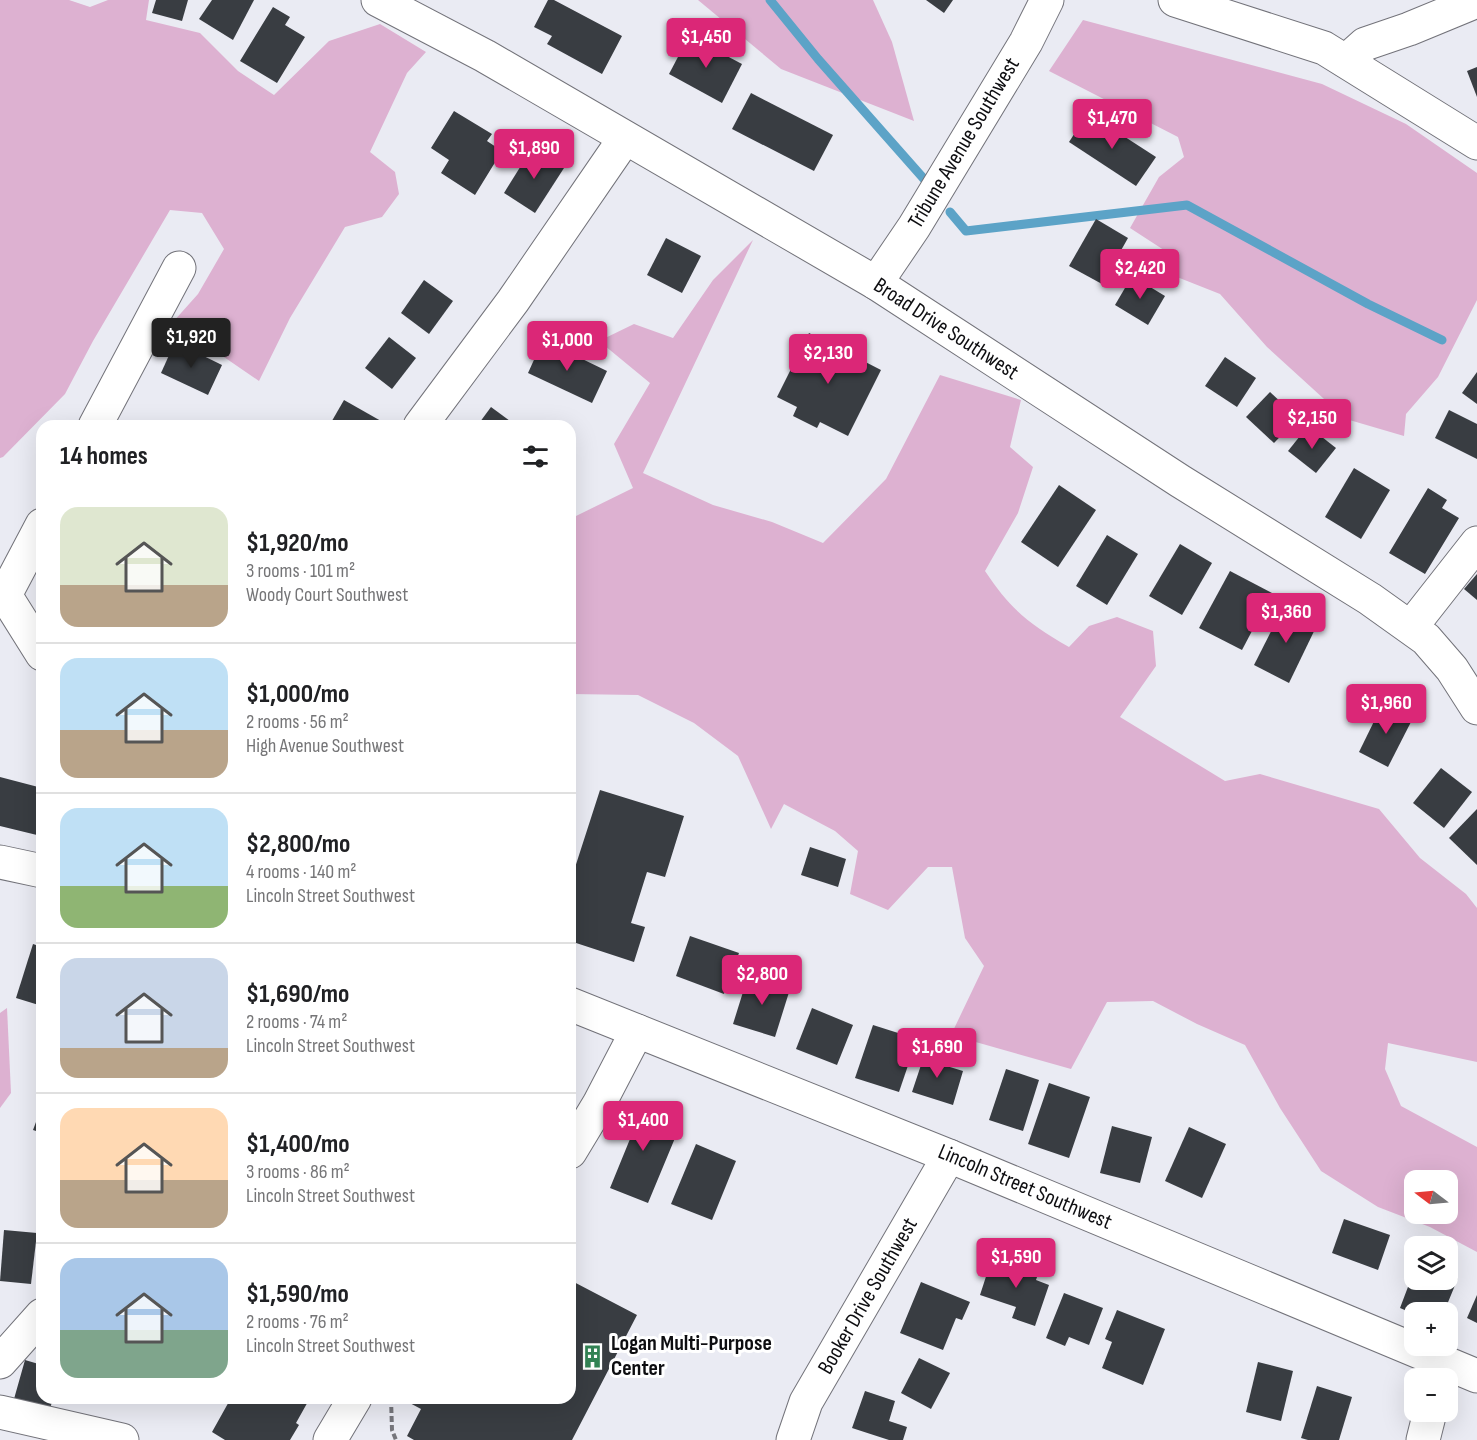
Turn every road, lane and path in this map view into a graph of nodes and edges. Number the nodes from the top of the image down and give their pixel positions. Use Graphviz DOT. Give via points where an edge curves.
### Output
graph roads {
  1 [pos="378,0"];
  2 [pos="1047,0"];
  3 [pos="1175,0"];
  4 [pos="1477,1"];
  5 [pos="1346,61"];
  6 [pos="625,138"];
  7 [pos="1477,143"];
  8 [pos="179,268"];
  9 [pos="876,283"];
  10 [pos="98,420"];
  11 [pos="424,420"];
  12 [pos="36,535"];
  13 [pos="1477,543"];
  14 [pos="3,591"];
  15 [pos="1411,627"];
  16 [pos="36,644"];
  17 [pos="1477,708"];
  18 [pos="0,862"];
  19 [pos="36,870"];
  20 [pos="576,1007"];
  21 [pos="637,1031"];
  22 [pos="576,1142"];
  23 [pos="949,1156"];
  24 [pos="36,1322"];
  25 [pos="0,1362"];
  26 [pos="1436,1368"];
  27 [pos="1458,1373"];
  28 [pos="1477,1376"];
  29 [pos="351,1404"];
  30 [pos="391,1404"];
  31 [pos="0,1412"];
  32 [pos="1428,1422"];
  33 [pos="122,1440"];
  34 [pos="330,1440"];
  35 [pos="396,1440"];
  36 [pos="793,1440"];
  37 [pos="1423,1440"];
  1 -- 6 [label="street, Broad Drive Southwest" via="485,56"];
  2 -- 9 [label="street, Tribune Avenue Southwest" via="1026,42"];
  3 -- 5 [label="street" via="1324,48"];
  4 -- 5 [label="street" via="1365,44"];
  5 -- 7 [label="street"];
  6 -- 9 [label="street, Broad Drive Southwest"];
  6 -- 11 [label="street" via="513,301"];
  8 -- 10 [label="street"];
  9 -- 15 [label="street, Broad Drive Southwest"];
  12 -- 14 [label="street"];
  13 -- 15 [label="street"];
  14 -- 16 [label="street"];
  15 -- 17 [label="street, Broad Drive Southwest" via="1452,669"];
  18 -- 19 [label="street"];
  20 -- 21 [label="street, Lincoln Street Southwest"];
  21 -- 22 [label="street"];
  21 -- 23 [label="street, Lincoln Street Southwest"];
  23 -- 26 [label="street, Lincoln Street Southwest"];
  23 -- 36 [label="street, Booker Drive Southwest" via="806,1401"];
  24 -- 25 [label="street"];
  27 -- 28 [label="street, Lincoln Street Southwest"];
  29 -- 34 [label="street"];
  30 -- 35 [label="path"];
  31 -- 33 [label="street"];
  32 -- 37 [label="street"];
}
